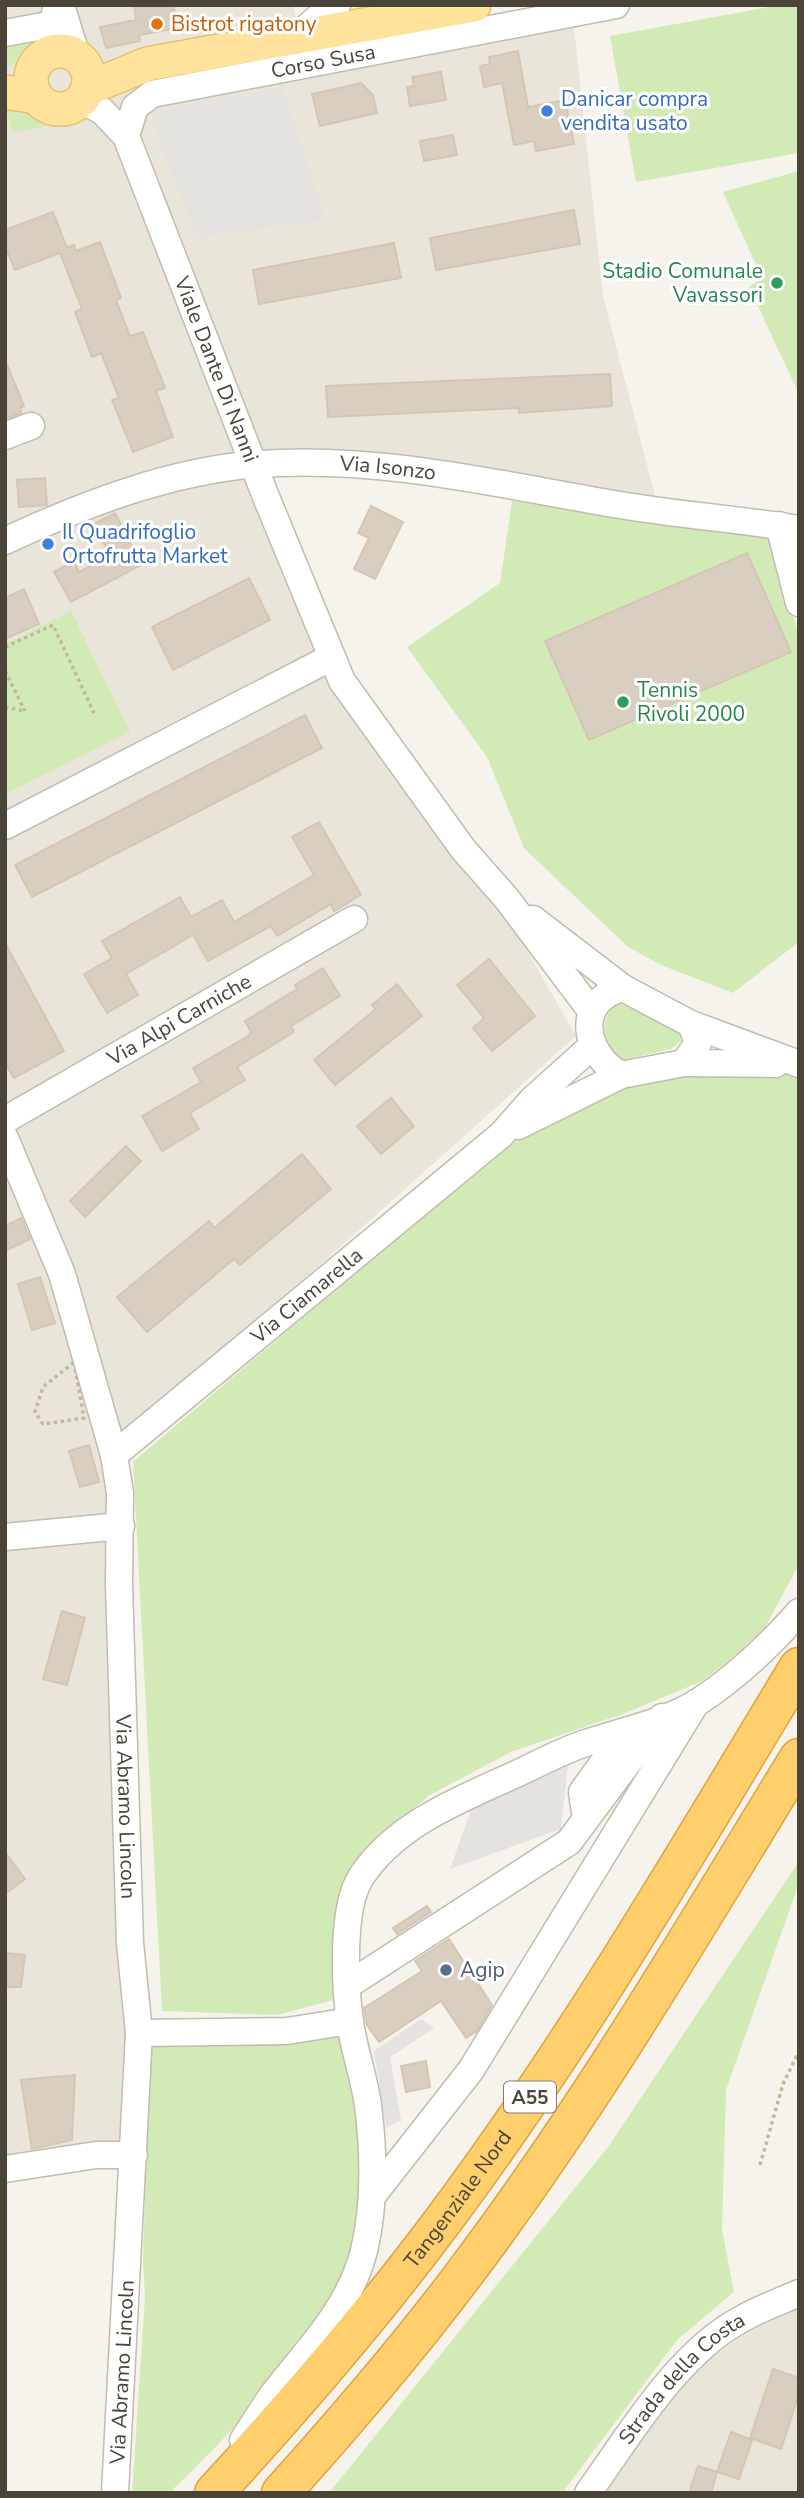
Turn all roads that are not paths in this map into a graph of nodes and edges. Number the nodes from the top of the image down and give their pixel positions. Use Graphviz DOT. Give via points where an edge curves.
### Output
graph roads {
  1 [pos="337,5"];
  2 [pos="616,5"];
  3 [pos="466,15"];
  4 [pos="5,33"];
  5 [pos="295,38"];
  6 [pos="52,62"];
  7 [pos="179,73"];
  8 [pos="126,136"];
  9 [pos="31,426"];
  10 [pos="5,436"];
  11 [pos="254,465"];
  12 [pos="789,527"];
  13 [pos="5,541"];
  14 [pos="799,603"];
  15 [pos="330,658"];
  16 [pos="5,826"];
  17 [pos="506,898"];
  18 [pos="354,919"];
  19 [pos="623,988"];
  20 [pos="592,1013"];
  21 [pos="691,1024"];
  22 [pos="592,1046"];
  23 [pos="684,1063"];
  24 [pos="797,1064"];
  25 [pos="621,1075"];
  26 [pos="5,1120"];
  27 [pos="501,1135"];
  28 [pos="5,1138"];
  29 [pos="114,1455"];
  30 [pos="121,1526"];
  31 [pos="5,1537"];
  32 [pos="799,1612"];
  33 [pos="799,1667"];
  34 [pos="696,1703"];
  35 [pos="662,1717"];
  36 [pos="799,1758"];
  37 [pos="348,1985"];
  38 [pos="350,2021"];
  39 [pos="139,2033"];
  40 [pos="134,2155"];
  41 [pos="5,2169"];
  42 [pos="373,2195"];
  43 [pos="799,2293"];
  44 [pos="115,2493"];
  45 [pos="208,2493"];
  46 [pos="214,2493"];
  47 [pos="281,2493"];
  48 [pos="588,2493"];
  1 -- 5 [label="street, Corso Susa"];
  2 -- 3 [label="street, Corso Susa"];
  3 -- 5 [label="main road, Corso Susa"];
  3 -- 7 [label="street, Corso Susa"];
  4 -- 6 [label="street, Corso Susa"];
  5 -- 7 [label="main road, Corso Susa"];
  6 -- 7 [label="main road, Corso Susa"];
  6 -- 8 [label="street, Viale Dante Di Nanni"];
  7 -- 8 [label="street, Corso Susa" via="142,99 130,116"];
  8 -- 11 [label="street, Viale Dante Di Nanni"];
  9 -- 10 [label="street"];
  11 -- 12 [label="street, Via Isonzo" via="381,466 657,512"];
  11 -- 13 [label="street, Via Isonzo" via="148,485"];
  11 -- 15 [label="street, Viale Dante Di Nanni"];
  12 -- 14 [label="street, Via Isonzo"];
  15 -- 16 [label="street"];
  15 -- 17 [label="street, Viale Dante Di Nanni" via="422,795"];
  17 -- 19 [label="street, Viale Dante Di Nanni"];
  17 -- 20 [label="street, Viale Dante Di Nanni"];
  18 -- 26 [label="street, Via Alpi Carniche"];
  19 -- 20 [label="street" via="611,992"];
  19 -- 21 [label="street"];
  20 -- 22 [label="street"];
  21 -- 23 [label="street" via="698,1043"];
  21 -- 24 [label="street"];
  22 -- 25 [label="street" via="607,1067"];
  22 -- 27 [label="street, Via Ciamarella"];
  23 -- 24 [label="street"];
  23 -- 25 [label="street"];
  25 -- 27 [label="street, Via Ciamarella"];
  27 -- 29 [label="street, Via Ciamarella"];
  28 -- 29 [label="street, Via Abramo Lincoln" via="62,1274"];
  29 -- 30 [label="street, Via Abramo Lincoln"];
  30 -- 31 [label="street"];
  30 -- 39 [label="street, Via Abramo Lincoln" via="130,1943"];
  32 -- 34 [label="street" via="764,1649"];
  33 -- 46 [label="highway, Tangenziale Nord / A55" via="615,1968 503,2137 379,2304"];
  34 -- 35 [label="street"];
  34 -- 42 [label="street" via="471,2070"];
  35 -- 37 [label="street" via="569,1842"];
  35 -- 37 [label="street" via="546,1760 446,1806 402,1836 373,1862 351,1903"];
  36 -- 47 [label="highway, A55" via="650,2002 552,2150 447,2295 354,2412"];
  37 -- 38 [label="street"];
  38 -- 39 [label="street" via="287,2031"];
  38 -- 42 [label="street" via="368,2105"];
  39 -- 40 [label="street, Via Abramo Lincoln"];
  40 -- 41 [label="street" via="96,2155"];
  40 -- 44 [label="street, Via Abramo Lincoln"];
  42 -- 45 [label="street" via="364,2250 344,2303 274,2393"];
  43 -- 48 [label="street, Strada della Costa" via="738,2320 700,2349"];
}
